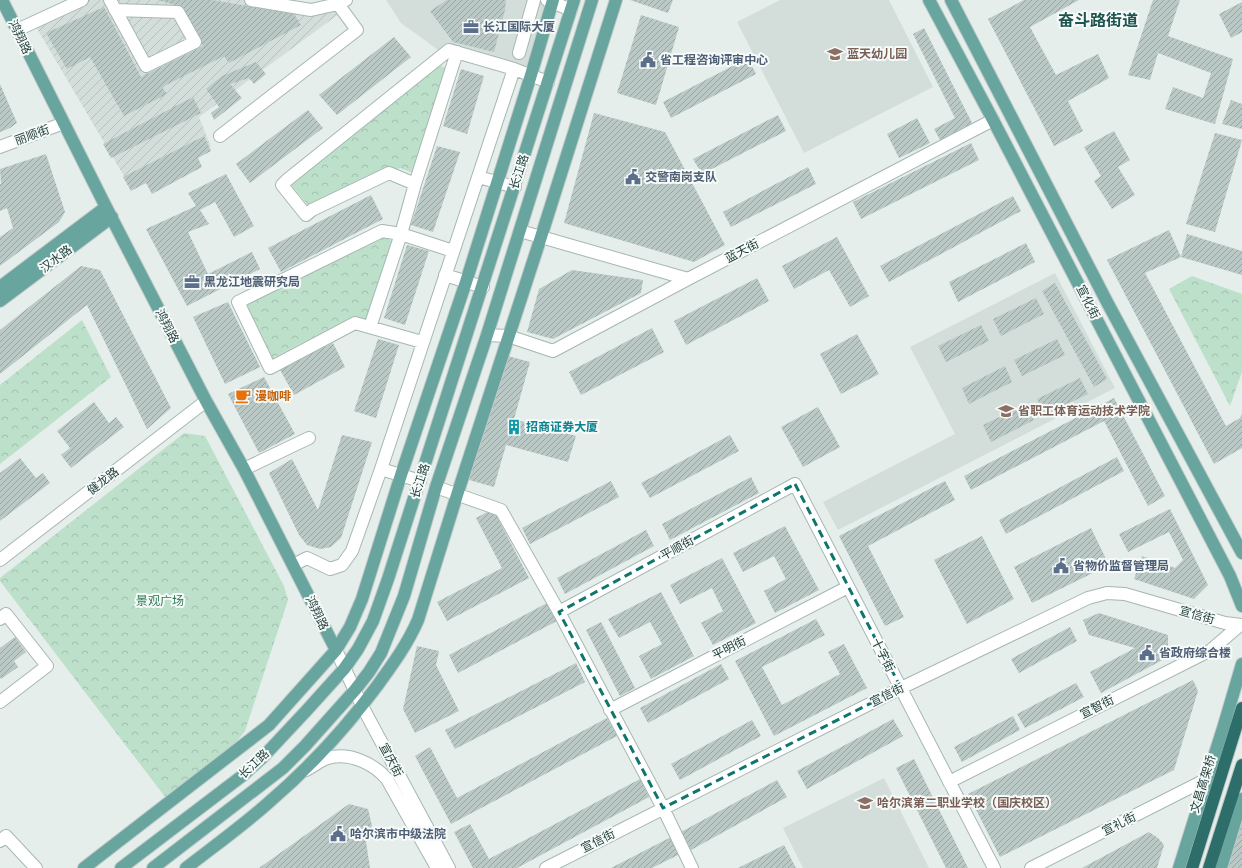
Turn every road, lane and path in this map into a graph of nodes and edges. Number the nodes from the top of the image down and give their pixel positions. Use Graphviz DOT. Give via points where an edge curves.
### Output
graph roads {
  1 [pos="82,0"];
  2 [pos="251,0"];
  3 [pos="534,0"];
  4 [pos="592,0"];
  5 [pos="616,0"];
  6 [pos="929,0"];
  7 [pos="951,0"];
  8 [pos="550,1"];
  9 [pos="342,2"];
  10 [pos="112,5"];
  11 [pos="572,5"];
  12 [pos="3,6"];
  13 [pos="17,30"];
  14 [pos="457,52"];
  15 [pos="519,53"];
  16 [pos="514,69"];
  17 [pos="531,75"];
  18 [pos="548,82"];
  19 [pos="993,120"];
  20 [pos="64,123"];
  21 [pos="220,136"];
  22 [pos="0,147"];
  23 [pos="478,177"];
  24 [pos="497,182"];
  25 [pos="415,184"];
  26 [pos="515,187"];
  27 [pos="109,212"];
  28 [pos="520,231"];
  29 [pos="401,234"];
  30 [pos="541,237"];
  31 [pos="453,250"];
  32 [pos="445,275"];
  33 [pos="688,279"];
  34 [pos="466,282"];
  35 [pos="0,287"];
  36 [pos="483,287"];
  37 [pos="0,301"];
  38 [pos="370,327"];
  39 [pos="487,335"];
  40 [pos="508,336"];
  41 [pos="422,342"];
  42 [pos="206,401"];
  43 [pos="309,438"];
  44 [pos="244,469"];
  45 [pos="381,469"];
  46 [pos="401,475"];
  47 [pos="420,481"];
  48 [pos="795,484"];
  49 [pos="436,488"];
  50 [pos="457,495"];
  51 [pos="1242,553"];
  52 [pos="1,556"];
  53 [pos="293,564"];
  54 [pos="848,587"];
  55 [pos="1242,606"];
  56 [pos="559,612"];
  57 [pos="0,618"];
  58 [pos="1241,625"];
  59 [pos="336,650"];
  60 [pos="1242,664"];
  61 [pos="344,669"];
  62 [pos="901,688"];
  63 [pos="355,690"];
  64 [pos="0,702"];
  65 [pos="362,706"];
  66 [pos="1242,708"];
  67 [pos="610,710"];
  68 [pos="1242,765"];
  69 [pos="303,772"];
  70 [pos="1207,779"];
  71 [pos="949,782"];
  72 [pos="1242,799"];
  73 [pos="662,808"];
  74 [pos="0,841"];
  75 [pos="36,868"];
  76 [pos="84,868"];
  77 [pos="121,868"];
  78 [pos="153,868"];
  79 [pos="186,868"];
  80 [pos="437,868"];
  81 [pos="449,868"];
  82 [pos="546,868"];
  83 [pos="692,868"];
  84 [pos="994,868"];
  85 [pos="1031,868"];
  86 [pos="1179,868"];
  87 [pos="1192,868"];
  88 [pos="1209,868"];
  89 [pos="1221,868"];
  1 -- 13 [label="street"];
  2 -- 9 [label="street" via="311,10"];
  3 -- 15 [label="street"];
  4 -- 28 [label="main road, 长江路"];
  5 -- 30 [label="main road"];
  6 -- 19 [label="main road, 宣化街"];
  7 -- 51 [label="main road, 宣化街" via="1107,302"];
  8 -- 11 [label="street"];
  8 -- 17 [label="main road"];
  9 -- 21 [label="street" via="357,30"];
  10 -- 10 [label="street" via="146,66 195,42 178,12"];
  11 -- 18 [label="main road, 长江路"];
  12 -- 13 [label="main road, 鸿翔路"];
  13 -- 20 [label="main road, 鸿翔路"];
  14 -- 16 [label="street"];
  14 -- 25 [label="street"];
  14 -- 25 [label="street" via="449,50 282,185 306,215 389,173"];
  16 -- 17 [label="street"];
  16 -- 23 [label="street"];
  17 -- 18 [label="street"];
  17 -- 24 [label="main road"];
  18 -- 26 [label="main road, 长江路"];
  19 -- 33 [label="street, 蓝天街"];
  19 -- 55 [label="main road, 宣化街" via="1230,576"];
  20 -- 22 [label="street, 丽顺街"];
  20 -- 27 [label="main road, 鸿翔路"];
  23 -- 24 [label="street"];
  23 -- 31 [label="street"];
  24 -- 26 [label="street"];
  24 -- 34 [label="main road"];
  25 -- 29 [label="street"];
  26 -- 36 [label="main road, 长江路"];
  27 -- 35 [label="main road, 汉水路"];
  27 -- 37 [label="main road, 汉水路"];
  27 -- 42 [label="main road, 鸿翔路"];
  28 -- 30 [label="street"];
  28 -- 39 [label="main road, 长江路"];
  29 -- 31 [label="street"];
  29 -- 38 [label="street"];
  29 -- 38 [label="street" via="382,231 238,302 270,368 355,323"];
  30 -- 33 [label="street"];
  30 -- 40 [label="main road"];
  31 -- 32 [label="street"];
  32 -- 34 [label="street"];
  32 -- 41 [label="street"];
  33 -- 40 [label="street, 蓝天街" via="553,351"];
  34 -- 36 [label="street"];
  34 -- 46 [label="main road"];
  36 -- 47 [label="main road, 长江路"];
  38 -- 41 [label="street"];
  39 -- 40 [label="street, 蓝天街"];
  39 -- 49 [label="main road, 长江路"];
  40 -- 50 [label="main road"];
  41 -- 45 [label="street"];
  42 -- 44 [label="main road, 鸿翔路"];
  42 -- 52 [label="street, 健龙路"];
  43 -- 44 [label="street"];
  44 -- 53 [label="main road, 鸿翔路"];
  45 -- 46 [label="street"];
  45 -- 53 [label="street" via="352,551 342,566 330,569 307,558"];
  46 -- 47 [label="street"];
  46 -- 59 [label="main road" via="362,598 350,627"];
  47 -- 61 [label="main road, 长江路" via="373,621"];
  48 -- 54 [label="street, 十字街"];
  48 -- 56 [label="street, 平顺街"];
  49 -- 50 [label="street"];
  49 -- 63 [label="main road, 长江路" via="404,596 391,630 381,654"];
  50 -- 56 [label="street" via="501,510"];
  50 -- 65 [label="main road" via="411,636"];
  53 -- 59 [label="main road, 鸿翔路"];
  54 -- 62 [label="street, 十字街"];
  54 -- 67 [label="street, 平明街"];
  56 -- 67 [label="street"];
  57 -- 64 [label="street" via="6,614 46,666"];
  58 -- 62 [label="street, 宣信街" via="1225,623 1125,594 1107,593 1088,598"];
  58 -- 71 [label="street, 宣智街" via="1211,650"];
  59 -- 61 [label="street, 宣庆街"];
  59 -- 76 [label="main road" via="269,725"];
  60 -- 70 [label="main road"];
  61 -- 63 [label="street, 宣庆街"];
  61 -- 77 [label="main road, 长江路" via="242,776"];
  62 -- 71 [label="street, 十字街"];
  62 -- 73 [label="street, 宣信街"];
  63 -- 65 [label="street, 宣庆街"];
  63 -- 78 [label="main road, 长江路" via="283,768"];
  65 -- 69 [label="main road"];
  65 -- 81 [label="street, 宣庆街"];
  66 -- 87 [label="highway, 文昌高架桥"];
  67 -- 73 [label="street"];
  68 -- 88 [label="highway"];
  69 -- 79 [label="main road" via="266,805"];
  69 -- 80 [label="street" via="328,758 355,758 370,765 387,779"];
  70 -- 85 [label="street, 宣礼街"];
  70 -- 86 [label="main road"];
  71 -- 84 [label="street, 十字街"];
  72 -- 89 [label="main road"];
  73 -- 82 [label="street, 宣信街"];
  73 -- 83 [label="street"];
  74 -- 75 [label="street" via="6,836"];
}
